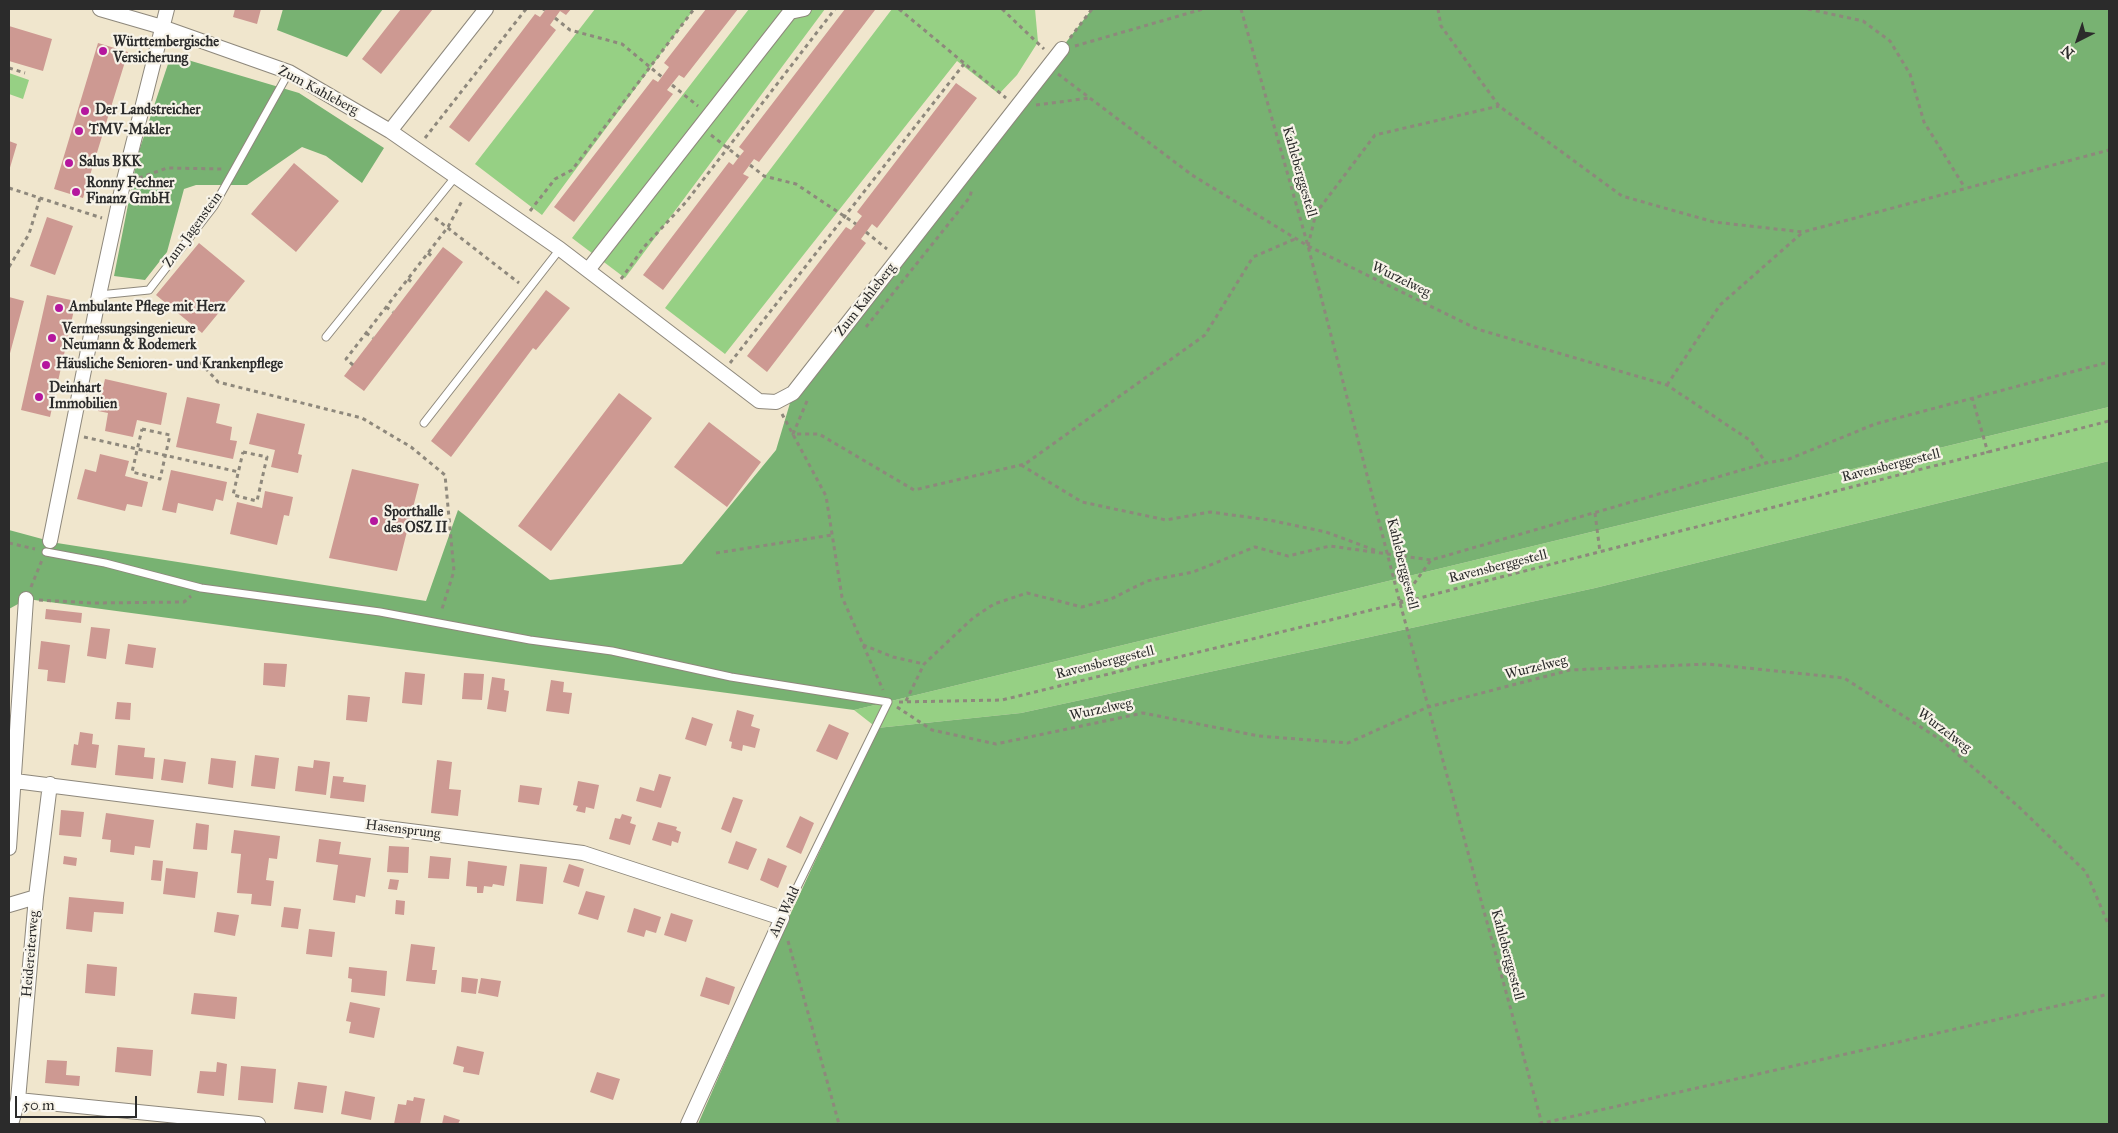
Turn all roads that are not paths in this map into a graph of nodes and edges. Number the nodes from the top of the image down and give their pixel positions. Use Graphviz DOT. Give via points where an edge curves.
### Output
graph roads {
  1 [pos="100,9"];
  2 [pos="167,9"];
  3 [pos="486,9"];
  4 [pos="795,10"];
  5 [pos="162,27"];
  6 [pos="1055,58"];
  7 [pos="288,72"];
  8 [pos="390,131"];
  9 [pos="456,175"];
  10 [pos="560,249"];
  11 [pos="588,270"];
  12 [pos="99,295"];
  13 [pos="326,337"];
  14 [pos="424,423"];
  15 [pos="48,546"];
  16 [pos="26,599"];
  17 [pos="15,781"];
  18 [pos="50,784"];
  19 [pos="9,848"];
  20 [pos="36,896"];
  21 [pos="9,905"];
  22 [pos="782,918"];
  23 [pos="18,1100"];
  24 [pos="12,1124"];
  25 [pos="258,1124"];
  26 [pos="688,1124"];
  1 -- 5 [label="street, Zum Kahleberg"];
  2 -- 5 [label="street"];
  3 -- 8 [label="street"];
  4 -- 11 [label="street"];
  5 -- 7 [label="street, Zum Kahleberg"];
  5 -- 12 [label="street"];
  6 -- 11 [label="street, Zum Kahleberg" via="793,393 776,402 759,402"];
  7 -- 8 [label="street, Zum Kahleberg"];
  7 -- 12 [label="lane, Zum Jagenstein" via="214,206 149,290"];
  8 -- 9 [label="street, Zum Kahleberg"];
  9 -- 10 [label="street, Zum Kahleberg"];
  9 -- 13 [label="lane"];
  10 -- 11 [label="street, Zum Kahleberg"];
  10 -- 14 [label="lane"];
  12 -- 15 [label="street"];
  15 -- 22 [label="lane, Am Wald" via="201,588 380,612 530,640 612,651 731,677 888,702"];
  16 -- 17 [label="street"];
  17 -- 18 [label="street, Hasensprung"];
  17 -- 19 [label="street"];
  18 -- 20 [label="street, Heidereiterweg"];
  18 -- 22 [label="street, Hasensprung" via="583,853"];
  20 -- 21 [label="street"];
  20 -- 23 [label="street, Heidereiterweg"];
  22 -- 26 [label="street, Am Wald"];
  23 -- 24 [label="street, Heidereiterweg"];
  23 -- 25 [label="street"];
}
